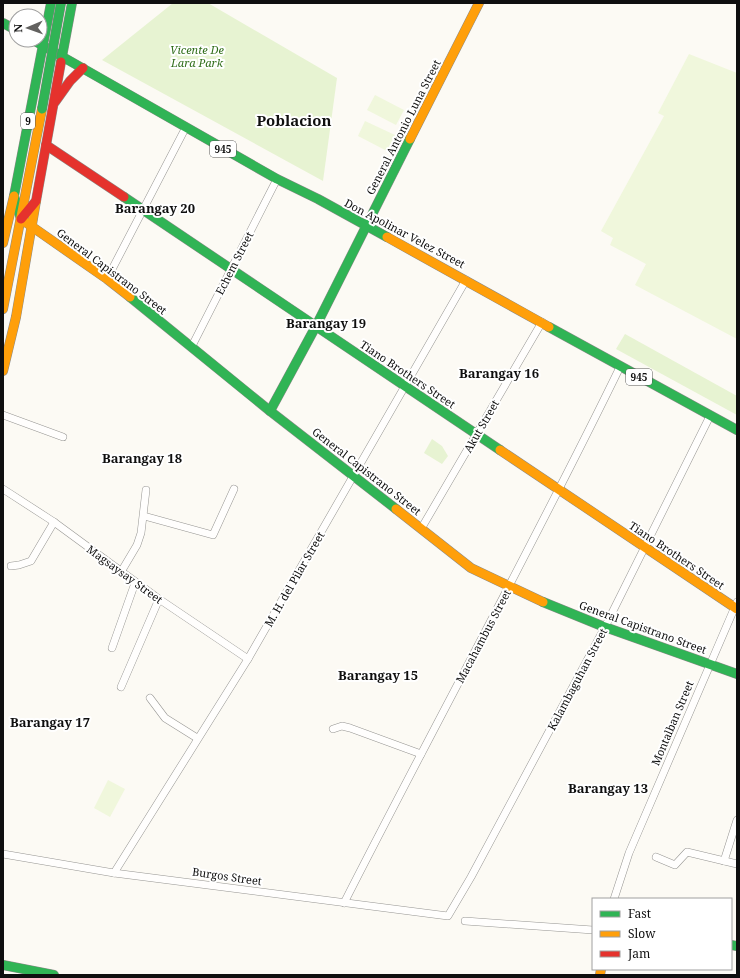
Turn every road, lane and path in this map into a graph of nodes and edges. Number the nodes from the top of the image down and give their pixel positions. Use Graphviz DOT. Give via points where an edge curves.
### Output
graph roads {
  1 [pos="51,3"];
  2 [pos="61,3"];
  3 [pos="72,3"];
  4 [pos="479,3"];
  5 [pos="48,19"];
  6 [pos="43,48"];
  7 [pos="47,48"];
  8 [pos="62,56"];
  9 [pos="83,68"];
  10 [pos="54,104"];
  11 [pos="186,127"];
  12 [pos="46,145"];
  13 [pos="277,179"];
  14 [pos="14,196"];
  15 [pos="36,201"];
  16 [pos="142,210"];
  17 [pos="21,219"];
  18 [pos="366,226"];
  19 [pos="33,227"];
  20 [pos="3,243"];
  21 [pos="231,269"];
  22 [pos="107,279"];
  23 [pos="466,280"];
  24 [pos="3,309"];
  25 [pos="542,322"];
  26 [pos="316,326"];
  27 [pos="192,346"];
  28 [pos="620,366"];
  29 [pos="3,371"];
  30 [pos="404,386"];
  31 [pos="270,411"];
  32 [pos="3,415"];
  33 [pos="710,416"];
  34 [pos="737,430"];
  35 [pos="476,434"];
  36 [pos="63,437"];
  37 [pos="353,476"];
  38 [pos="3,489"];
  39 [pos="234,489"];
  40 [pos="146,490"];
  41 [pos="560,490"];
  42 [pos="144,516"];
  43 [pos="54,522"];
  44 [pos="421,529"];
  45 [pos="644,547"];
  46 [pos="11,566"];
  47 [pos="121,572"];
  48 [pos="135,583"];
  49 [pos="508,588"];
  50 [pos="159,599"];
  51 [pos="736,606"];
  52 [pos="606,627"];
  53 [pos="112,648"];
  54 [pos="248,659"];
  55 [pos="711,664"];
  56 [pos="737,674"];
  57 [pos="120,687"];
  58 [pos="150,698"];
  59 [pos="333,729"];
  60 [pos="197,738"];
  61 [pos="421,754"];
  62 [pos="737,820"];
  63 [pos="3,854"];
  64 [pos="656,857"];
  65 [pos="724,862"];
  66 [pos="737,864"];
  67 [pos="114,873"];
  68 [pos="614,898"];
  69 [pos="344,903"];
  70 [pos="448,916"];
  71 [pos="465,921"];
  72 [pos="592,930"];
  73 [pos="3,964"];
  74 [pos="54,975"];
  1 -- 5 [label="main road, 9"];
  2 -- 17 [label="main road, 9, bridge"];
  3 -- 8 [label="main road, 9"];
  4 -- 18 [label="main road, General Antonio Luna Street"];
  6 -- 14 [label="main road, 9"];
  7 -- 8 [label="main road, Don Apolinar Velez Street"];
  8 -- 9 [label="main road, Don Apolinar Velez Street / 945"];
  8 -- 10 [label="main road, 9"];
  9 -- 10 [label="main road"];
  9 -- 11 [label="main road, Don Apolinar Velez Street / 945"];
  10 -- 12 [label="main road, 9"];
  11 -- 13 [label="main road, Don Apolinar Velez Street / 945"];
  11 -- 16 [label="street"];
  12 -- 15 [label="main road, 9"];
  12 -- 16 [label="main road, Tiano Brothers Street"];
  13 -- 18 [label="main road, Don Apolinar Velez Street / 945"];
  13 -- 21 [label="street, Echem Street"];
  14 -- 17 [label="main road, 9"];
  14 -- 20 [label="main road"];
  15 -- 17 [label="main road, 9"];
  15 -- 19 [label="main road"];
  16 -- 21 [label="main road, Tiano Brothers Street"];
  16 -- 22 [label="street"];
  17 -- 19 [label="main road, General Capistrano Street"];
  17 -- 24 [label="main road, 9"];
  18 -- 23 [label="main road, Don Apolinar Velez Street / 945"];
  18 -- 26 [label="main road, General Antonio Luna Street"];
  19 -- 22 [label="main road, General Capistrano Street"];
  19 -- 29 [label="main road"];
  21 -- 26 [label="main road, Tiano Brothers Street"];
  21 -- 27 [label="street, Echem Street"];
  22 -- 27 [label="main road, General Capistrano Street"];
  23 -- 25 [label="main road, Don Apolinar Velez Street / 945"];
  23 -- 30 [label="street, M. H. del Pilar Street"];
  25 -- 28 [label="main road, Don Apolinar Velez Street / 945"];
  25 -- 35 [label="street, Akut Street"];
  26 -- 30 [label="main road, Tiano Brothers Street"];
  26 -- 31 [label="main road, General Antonio Luna Street"];
  27 -- 31 [label="main road, General Capistrano Street"];
  28 -- 33 [label="main road, Don Apolinar Velez Street / 945"];
  28 -- 41 [label="street, Macahambus Street"];
  30 -- 35 [label="main road, Tiano Brothers Street"];
  30 -- 37 [label="street, M. H. del Pilar Street"];
  31 -- 37 [label="main road, General Capistrano Street"];
  32 -- 36 [label="street"];
  33 -- 34 [label="main road, Don Apolinar Velez Street / 945"];
  33 -- 45 [label="street, Kalambaguhan Street"];
  35 -- 41 [label="main road, Tiano Brothers Street"];
  35 -- 44 [label="street, Akut Street"];
  37 -- 44 [label="main road, General Capistrano Street"];
  37 -- 54 [label="street, M. H. del Pilar Street"];
  38 -- 43 [label="street, Magsaysay Street"];
  39 -- 42 [label="street" via="213,536"];
  40 -- 42 [label="street"];
  41 -- 45 [label="main road, Tiano Brothers Street"];
  41 -- 49 [label="street, Macahambus Street"];
  42 -- 47 [label="street" via="137,545"];
  43 -- 46 [label="street" via="31,561"];
  43 -- 47 [label="street, Magsaysay Street"];
  44 -- 49 [label="main road, General Capistrano Street" via="472,568"];
  45 -- 51 [label="main road, Tiano Brothers Street"];
  45 -- 52 [label="street, Kalambaguhan Street"];
  47 -- 48 [label="street, Magsaysay Street"];
  48 -- 50 [label="street, Magsaysay Street"];
  48 -- 53 [label="street"];
  49 -- 52 [label="main road, General Capistrano Street"];
  49 -- 61 [label="street, Macahambus Street"];
  50 -- 54 [label="street, Magsaysay Street"];
  50 -- 57 [label="street"];
  51 -- 55 [label="street, Montalban Street"];
  52 -- 55 [label="main road, General Capistrano Street"];
  52 -- 70 [label="street, Kalambaguhan Street"];
  54 -- 60 [label="street, M. H. del Pilar Street"];
  55 -- 56 [label="main road, General Capistrano Street"];
  55 -- 68 [label="street, Montalban Street" via="629,853"];
  58 -- 60 [label="street" via="165,718"];
  59 -- 61 [label="street" via="342,726 350,728"];
  60 -- 67 [label="street, M. H. del Pilar Street"];
  61 -- 69 [label="street, Macahambus Street"];
  62 -- 65 [label="street"];
  63 -- 67 [label="street, Burgos Street"];
  64 -- 65 [label="street" via="675,865 687,852"];
  65 -- 66 [label="street"];
  67 -- 69 [label="street, Burgos Street"];
  69 -- 70 [label="street, Burgos Street"];
  71 -- 72 [label="street"];
  73 -- 74 [label="main road"];
}
